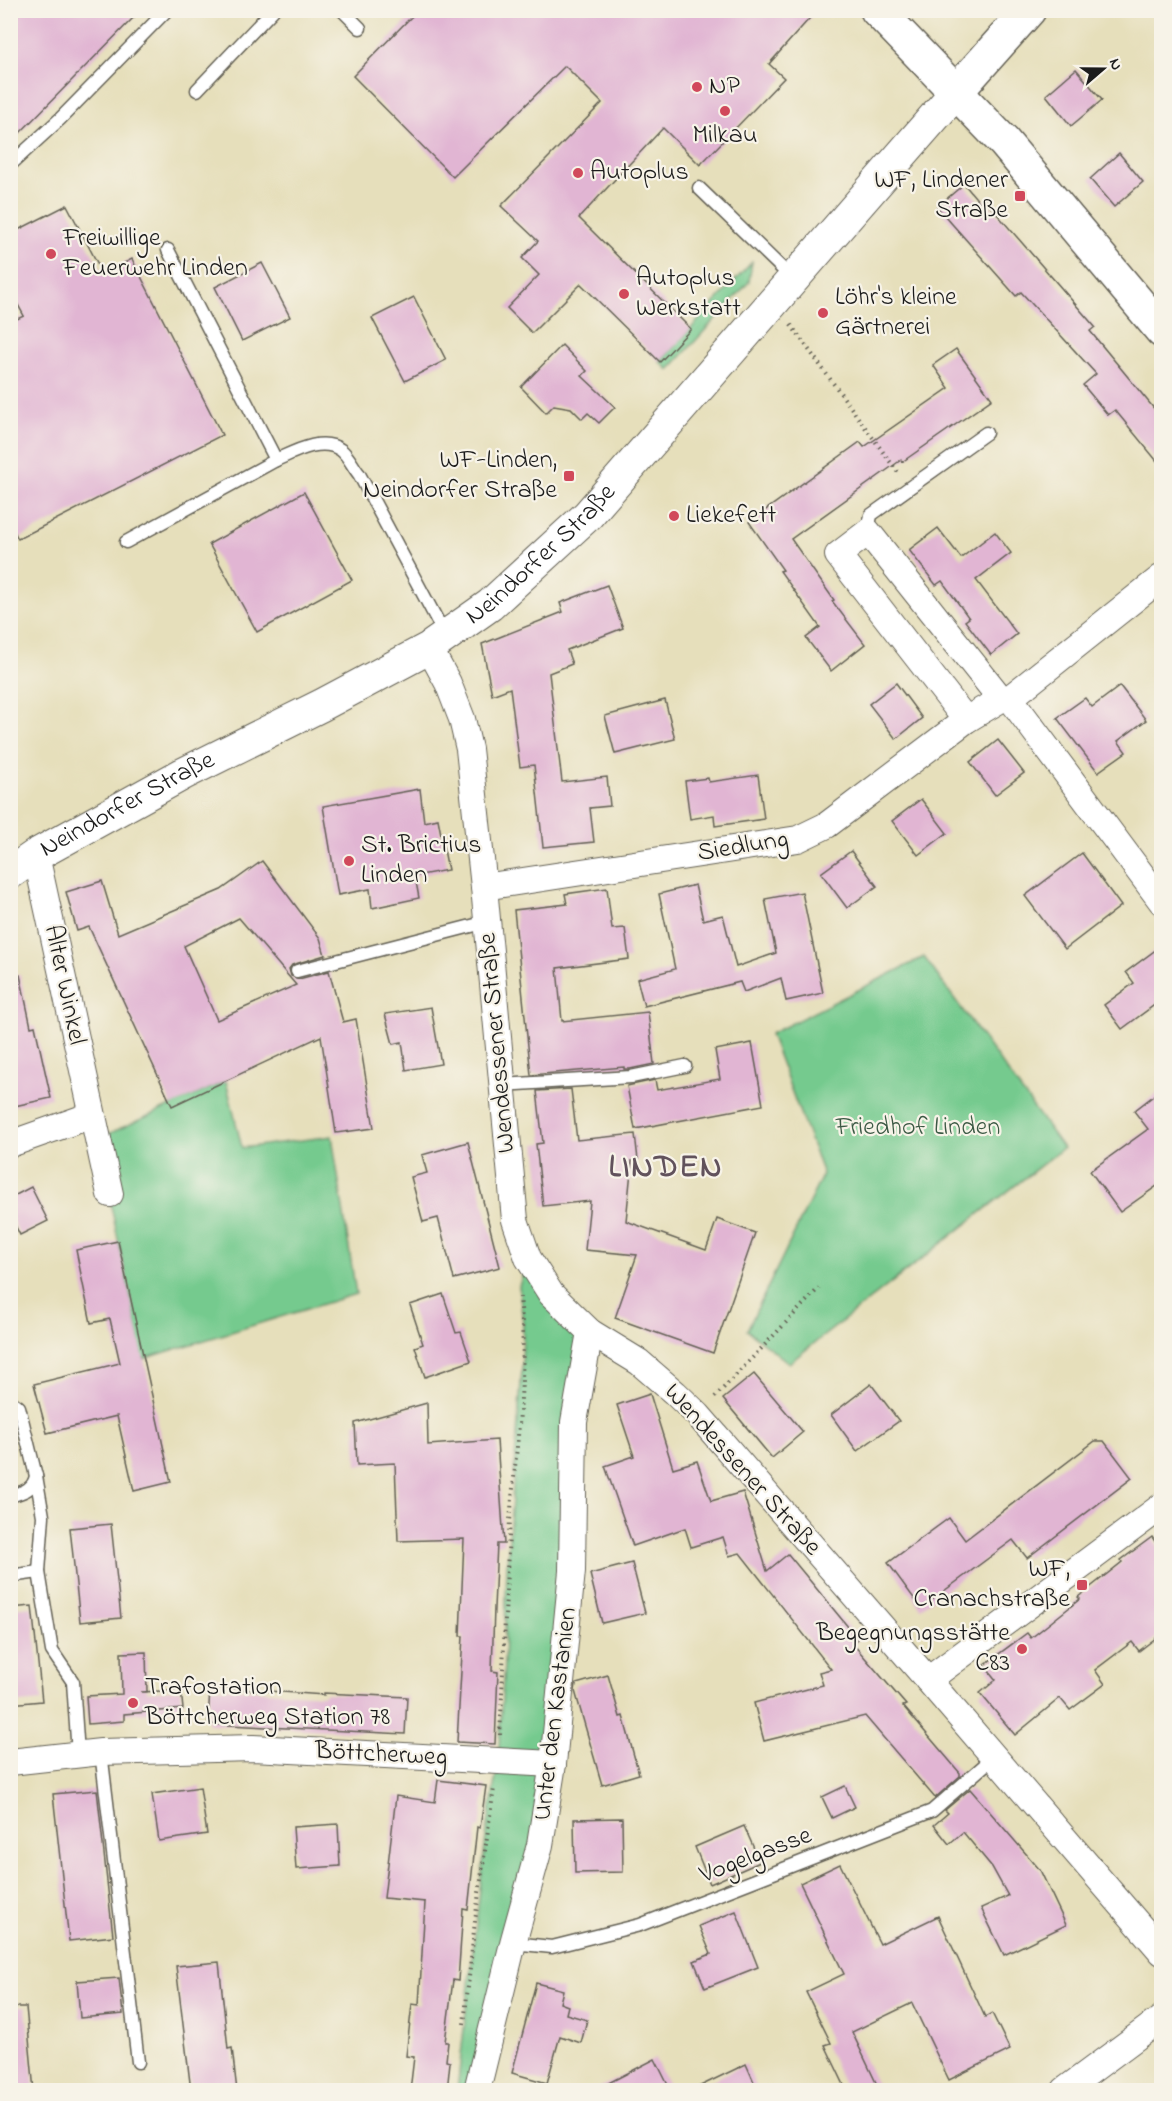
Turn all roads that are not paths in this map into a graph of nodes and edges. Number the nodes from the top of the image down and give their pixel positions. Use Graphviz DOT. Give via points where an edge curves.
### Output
graph roads {
  1 [pos="167,10"];
  2 [pos="273,10"];
  3 [pos="342,10"];
  4 [pos="877,10"];
  5 [pos="1029,10"];
  6 [pos="360,28"];
  7 [pos="197,90"];
  8 [pos="956,92"];
  9 [pos="10,165"];
  10 [pos="699,188"];
  11 [pos="168,250"];
  12 [pos="784,291"];
  13 [pos="1161,331"];
  14 [pos="986,433"];
  15 [pos="276,460"];
  16 [pos="868,532"];
  17 [pos="126,542"];
  18 [pos="1161,577"];
  19 [pos="437,642"];
  20 [pos="1006,698"];
  21 [pos="966,720"];
  22 [pos="36,855"];
  23 [pos="10,873"];
  24 [pos="484,887"];
  25 [pos="1161,902"];
  26 [pos="487,922"];
  27 [pos="297,971"];
  28 [pos="685,1066"];
  29 [pos="502,1085"];
  30 [pos="92,1115"];
  31 [pos="10,1144"];
  32 [pos="110,1194"];
  33 [pos="590,1332"];
  34 [pos="10,1401"];
  35 [pos="36,1476"];
  36 [pos="10,1496"];
  37 [pos="1161,1506"];
  38 [pos="39,1572"];
  39 [pos="10,1576"];
  40 [pos="928,1680"];
  41 [pos="89,1753"];
  42 [pos="994,1757"];
  43 [pos="10,1761"];
  44 [pos="553,1764"];
  45 [pos="513,1943"];
  46 [pos="1161,1952"];
  47 [pos="1161,2018"];
  48 [pos="138,2062"];
  49 [pos="477,2091"];
  50 [pos="1065,2091"];
  1 -- 9 [label="lane"];
  2 -- 7 [label="lane"];
  3 -- 6 [label="lane"];
  4 -- 8 [label="main road"];
  5 -- 8 [label="main road"];
  8 -- 12 [label="street, Neindorfer Straße"];
  8 -- 13 [label="main road" via="1004,142"];
  10 -- 12 [label="lane"];
  11 -- 15 [label="lane"];
  12 -- 19 [label="street, Neindorfer Straße" via="588,515 490,605"];
  14 -- 16 [label="lane" via="871,515"];
  15 -- 17 [label="lane"];
  15 -- 19 [label="lane" via="324,443 341,450 359,474"];
  16 -- 20 [label="street"];
  16 -- 21 [label="street" via="838,555"];
  18 -- 20 [label="street, Siedlung"];
  19 -- 22 [label="street, Neindorfer Straße"];
  19 -- 24 [label="street, Wendessener Straße" via="469,748"];
  20 -- 21 [label="street, Siedlung"];
  20 -- 25 [label="street"];
  21 -- 24 [label="street, Siedlung" via="827,825 798,838"];
  22 -- 23 [label="street, Neindorfer Straße"];
  22 -- 30 [label="street, Alter Winkel"];
  24 -- 26 [label="street, Wendessener Straße"];
  26 -- 27 [label="lane"];
  26 -- 29 [label="street, Wendessener Straße"];
  28 -- 29 [label="lane" via="631,1077"];
  29 -- 33 [label="street, Wendessener Straße" via="515,1220 528,1258 551,1294"];
  30 -- 31 [label="street"];
  30 -- 32 [label="street, Alter Winkel"];
  33 -- 40 [label="street, Wendessener Straße" via="639,1362 698,1415"];
  33 -- 44 [label="street, Unter den Kastanien" via="574,1422 572,1571"];
  34 -- 35 [label="lane" via="19,1407"];
  35 -- 36 [label="lane" via="25,1492"];
  35 -- 38 [label="lane" via="44,1516"];
  37 -- 40 [label="street"];
  38 -- 39 [label="lane"];
  38 -- 41 [label="lane" via="52,1652 73,1682"];
  40 -- 42 [label="street, Wendessener Straße"];
  41 -- 43 [label="street, Böttcherweg"];
  41 -- 44 [label="street, Böttcherweg" via="253,1748"];
  41 -- 48 [label="lane"];
  42 -- 45 [label="lane, Vogelgasse" via="932,1811 640,1925 552,1947"];
  42 -- 46 [label="street, Wendessener Straße"];
  44 -- 45 [label="street, Unter den Kastanien" via="540,1845"];
  45 -- 49 [label="street, Unter den Kastanien"];
  47 -- 50 [label="street"];
}
